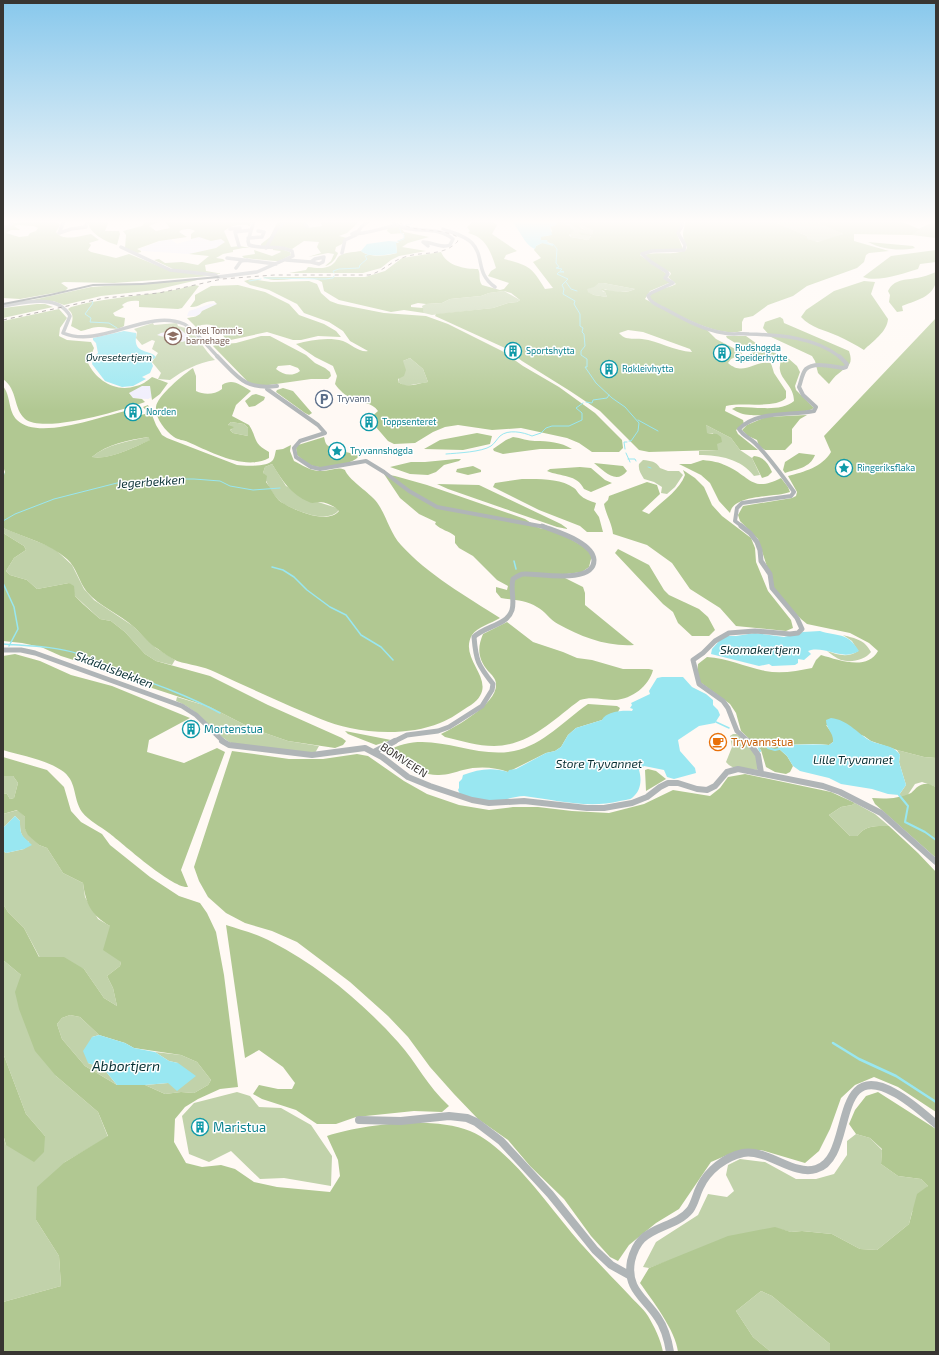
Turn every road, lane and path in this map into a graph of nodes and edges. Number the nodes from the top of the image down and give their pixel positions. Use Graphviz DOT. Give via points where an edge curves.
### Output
graph roads {
  1 [pos="131,284"];
  2 [pos="489,284"];
  3 [pos="670,284"];
  4 [pos="495,287"];
  5 [pos="3,305"];
  6 [pos="277,386"];
  7 [pos="267,388"];
  8 [pos="3,650"];
  9 [pos="374,752"];
  10 [pos="761,773"];
  11 [pos="936,862"];
  12 [pos="359,1120"];
  13 [pos="936,1124"];
  14 [pos="629,1275"];
  15 [pos="670,1352"];
  1 -- 5 [label="main road" via="93,285"];
  2 -- 4 [label="street"];
  3 -- 10 [label="street" via="650,293 650,301 716,331 781,337 821,346 847,364 843,368 815,365 805,370 800,388 804,396 815,406 814,411 762,416 739,429 782,474 794,492 791,496 742,503 737,508 735,521 757,542 761,561 770,574 772,588 797,618 802,629 798,633 790,634 755,631 729,633 715,641 693,660 692,664 695,680 722,700 732,714 736,730 754,748 760,761"];
  5 -- 7 [label="street" via="42,302 57,304 70,316 63,333 72,337 94,336 152,322 181,322 186,324 242,381"];
  6 -- 7 [label="street"];
  7 -- 9 [label="street" via="318,425 325,433 300,441 294,449 296,457 312,468 324,469 366,461 434,506 542,526 572,538 588,547 593,554 594,562 591,568 580,574 556,577 525,574 513,579 510,614 500,623 479,631 474,637 479,666 493,684 482,706 444,730 407,735"];
  8 -- 9 [label="street, BOMVEIEN" via="21,650 35,654 176,703 196,715 221,742 232,746 307,755 323,755 359,748"];
  9 -- 10 [label="street, BOMVEIEN" via="421,784 490,804 522,801 581,808 608,808 643,799 668,783 709,790 730,770 741,769"];
  10 -- 11 [label="street" via="823,786 878,811"];
  12 -- 14 [label="street" via="393,1121 438,1116 474,1121 498,1139 550,1192 597,1252"];
  13 -- 14 [label="street" via="888,1089 877,1086 862,1088 849,1099 835,1150 827,1163 815,1169 799,1168 753,1152 743,1153 728,1160 713,1169 706,1177 687,1213 641,1240 634,1253"];
  14 -- 15 [label="street" via="635,1289 665,1331"];
}
